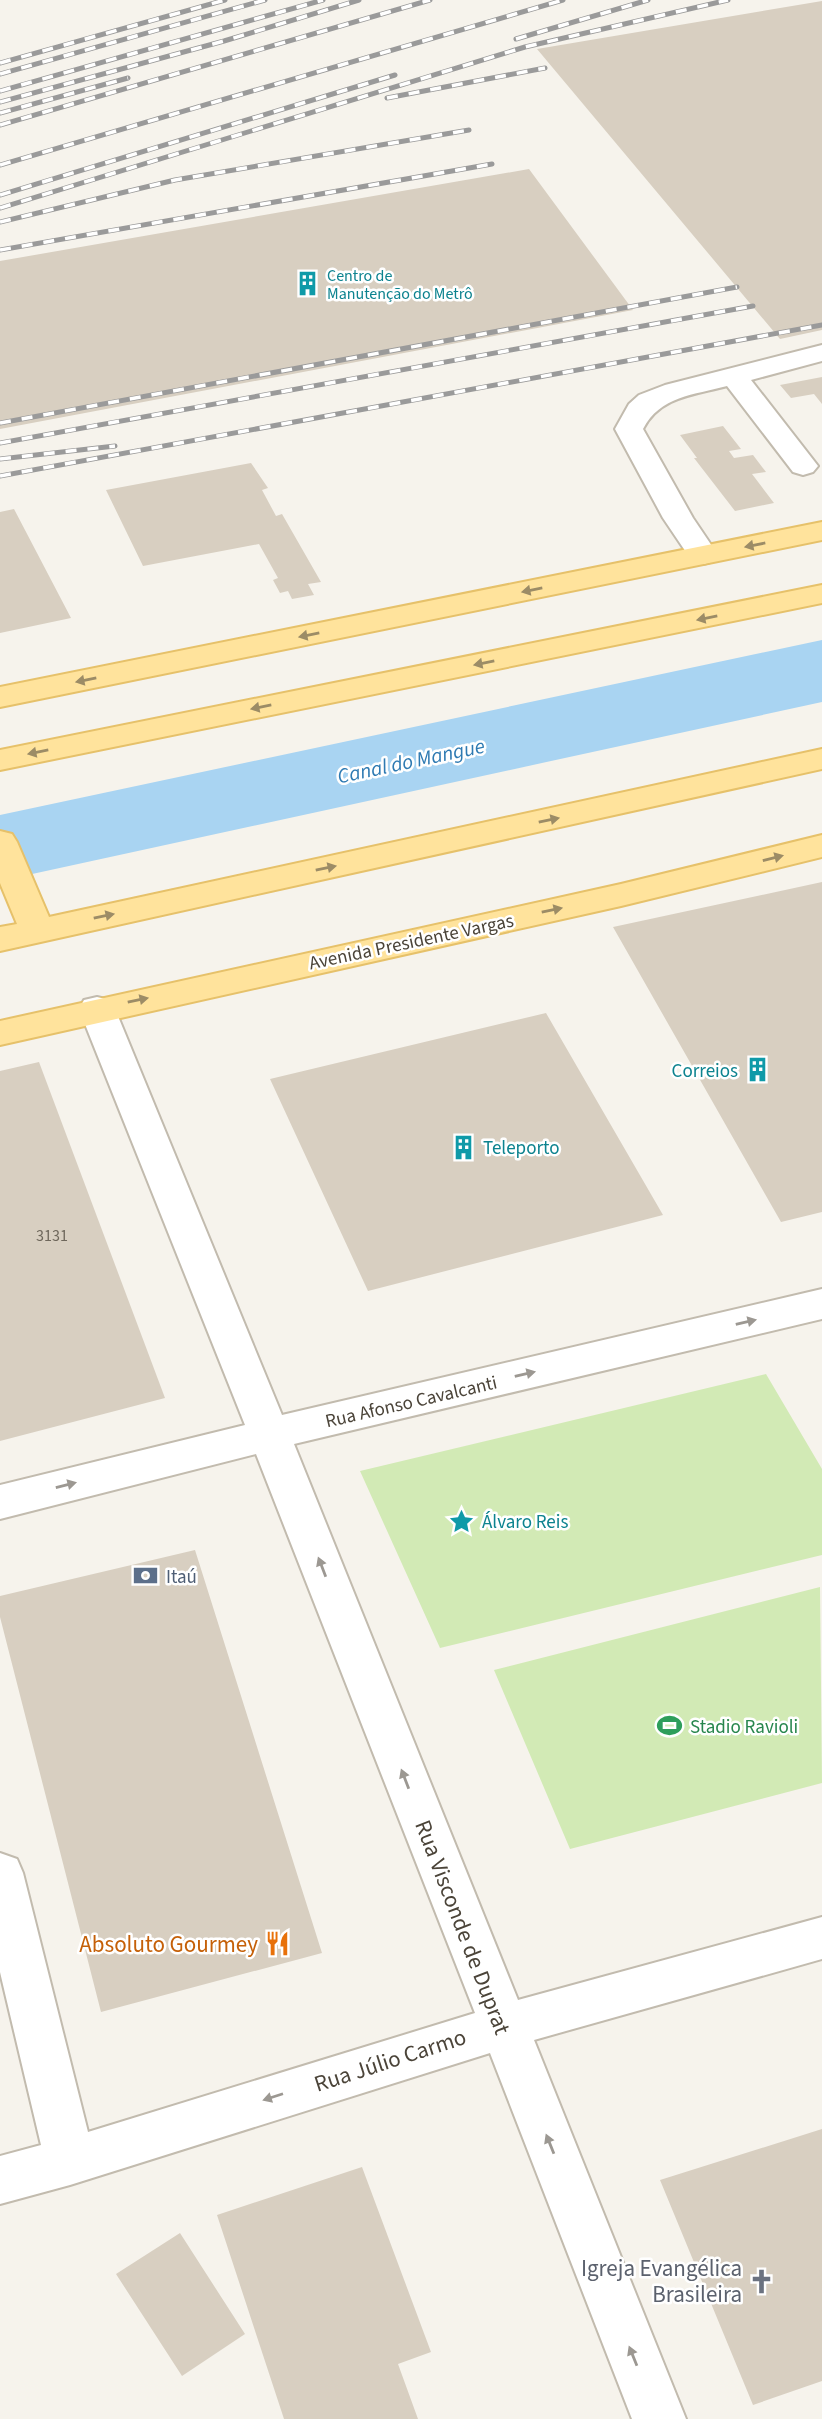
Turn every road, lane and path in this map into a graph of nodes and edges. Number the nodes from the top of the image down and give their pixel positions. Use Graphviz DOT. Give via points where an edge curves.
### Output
graph roads {
  1 [pos="822,353"];
  2 [pos="733,375"];
  3 [pos="803,466"];
  4 [pos="822,531"];
  5 [pos="703,555"];
  6 [pos="822,594"];
  7 [pos="0,697"];
  8 [pos="822,759"];
  9 [pos="0,760"];
  10 [pos="822,781"];
  11 [pos="661,795"];
  12 [pos="0,842"];
  13 [pos="822,846"];
  14 [pos="37,931"];
  15 [pos="0,939"];
  16 [pos="97,1009"];
  17 [pos="0,1033"];
  18 [pos="822,1304"];
  19 [pos="267,1435"];
  20 [pos="0,1502"];
  21 [pos="0,1873"];
  22 [pos="822,1938"];
  23 [pos="502,2025"];
  24 [pos="70,2161"];
  25 [pos="0,2180"];
  26 [pos="659,2419"];
  1 -- 2 [label="street"];
  2 -- 3 [label="street"];
  2 -- 5 [label="street" via="649,401 629,429"];
  4 -- 5 [label="main road, one-way"];
  5 -- 7 [label="main road, one-way"];
  6 -- 9 [label="main road, one-way"];
  8 -- 11 [label="main road"];
  10 -- 11 [label="main road"];
  14 -- 11 [label="main road, one-way"];
  12 -- 14 [label="main road"];
  16 -- 13 [label="main road, Avenida Presidente Vargas, one-way" via="621,895"];
  14 -- 15 [label="main road"];
  16 -- 17 [label="main road, Avenida Presidente Vargas"];
  16 -- 19 [label="street, Rua Visconde de Duprat"];
  19 -- 18 [label="street, Rua Afonso Cavalcanti, one-way"];
  20 -- 19 [label="street, Rua Afonso Cavalcanti, one-way"];
  23 -- 19 [label="street, Rua Visconde de Duprat, one-way"];
  21 -- 24 [label="street"];
  22 -- 23 [label="street, Rua Júlio Carmo"];
  23 -- 24 [label="street, Rua Júlio Carmo, one-way"];
  26 -- 23 [label="street, Rua Visconde de Duprat, one-way"];
  24 -- 25 [label="street, Rua Júlio Carmo"];
}
